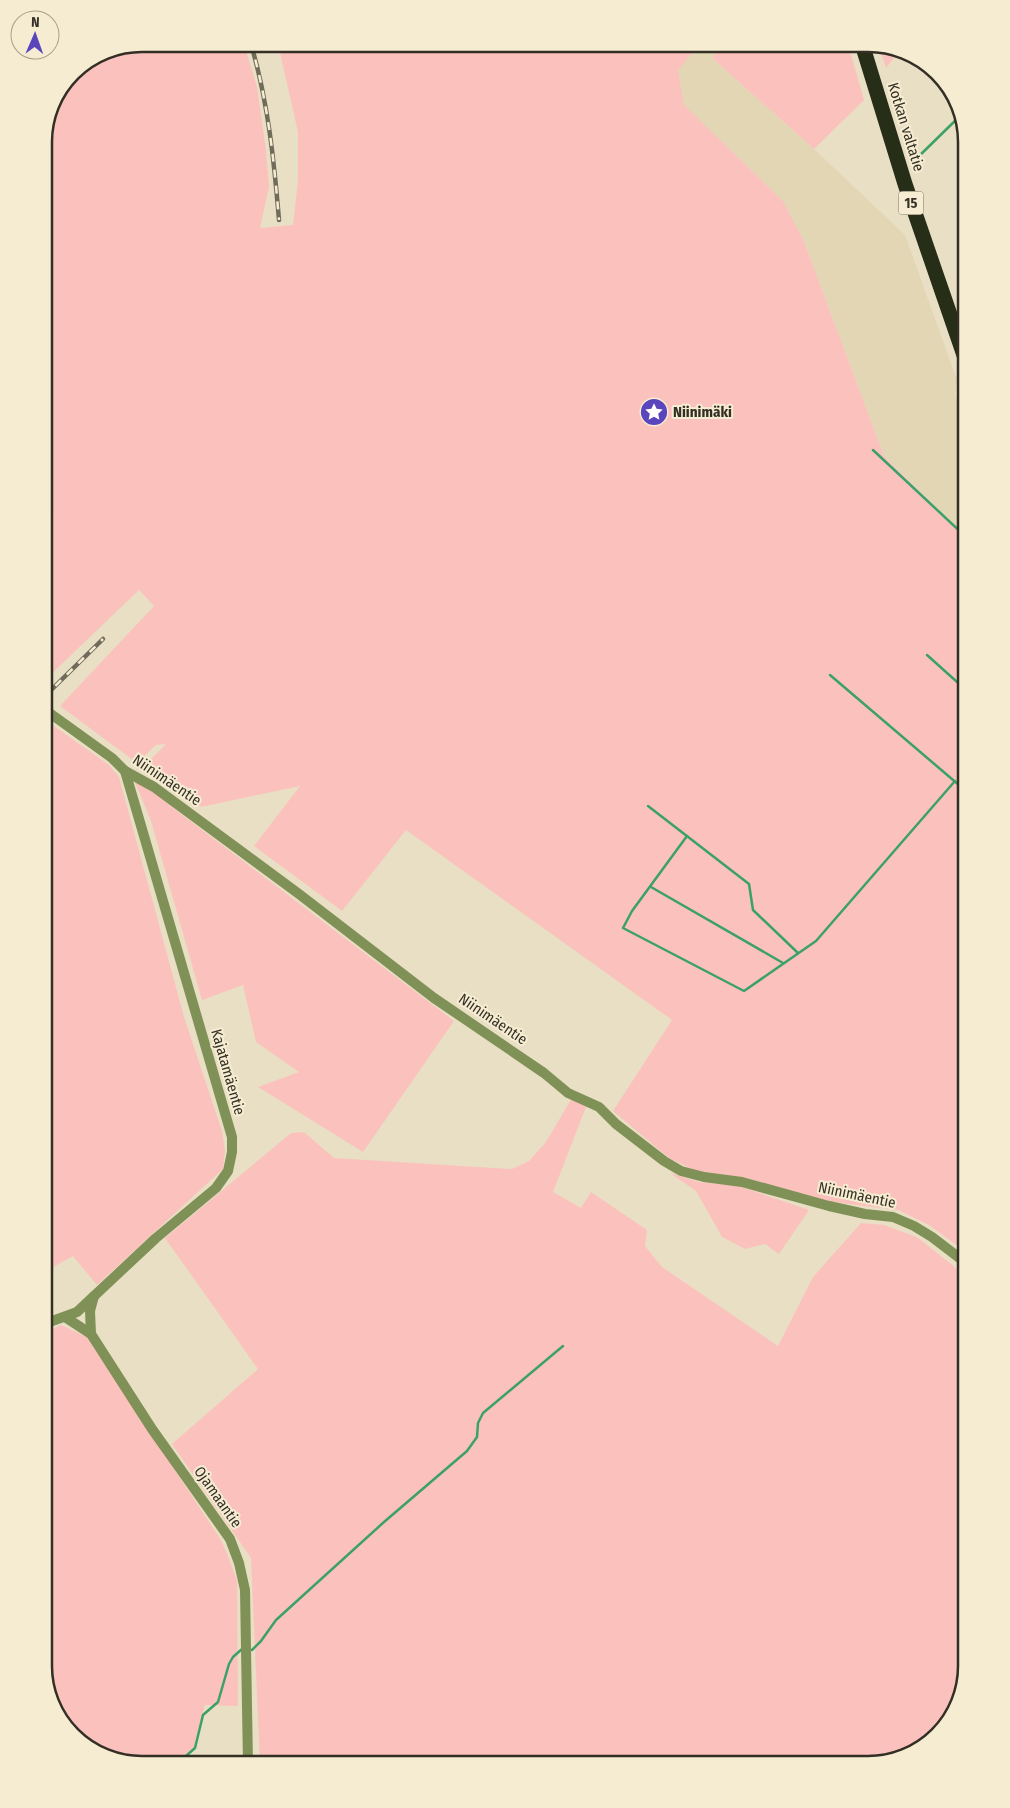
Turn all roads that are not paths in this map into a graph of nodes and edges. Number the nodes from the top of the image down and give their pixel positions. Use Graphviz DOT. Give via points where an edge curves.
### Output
graph roads {
  1 [pos="865,53"];
  2 [pos="958,338"];
  3 [pos="53,716"];
  4 [pos="124,771"];
  5 [pos="958,1257"];
  6 [pos="94,1295"];
  7 [pos="65,1317"];
  8 [pos="52,1321"];
  9 [pos="91,1334"];
  10 [pos="248,1755"];
  1 -- 2 [label="highway, Kotkan valtatie / 15" via="905,184"];
  3 -- 4 [label="street, Niinimäentie" via="112,758"];
  4 -- 5 [label="street, Niinimäentie" via="154,786 434,998 568,1093 600,1107 616,1124 681,1171 742,1182 865,1214 893,1217 920,1229"];
  4 -- 6 [label="street, Kajatamäentie" via="232,1137 232,1152 228,1171 216,1188"];
  6 -- 7 [label="street, Kajatamäentie" via="77,1312"];
  6 -- 9 [label="street" via="90,1311"];
  7 -- 8 [label="street, Kajatamäentie"];
  7 -- 9 [label="street, Ojamaantie"];
  9 -- 10 [label="street, Ojamaantie" via="152,1429 230,1539 239,1563 245,1590"];
}
